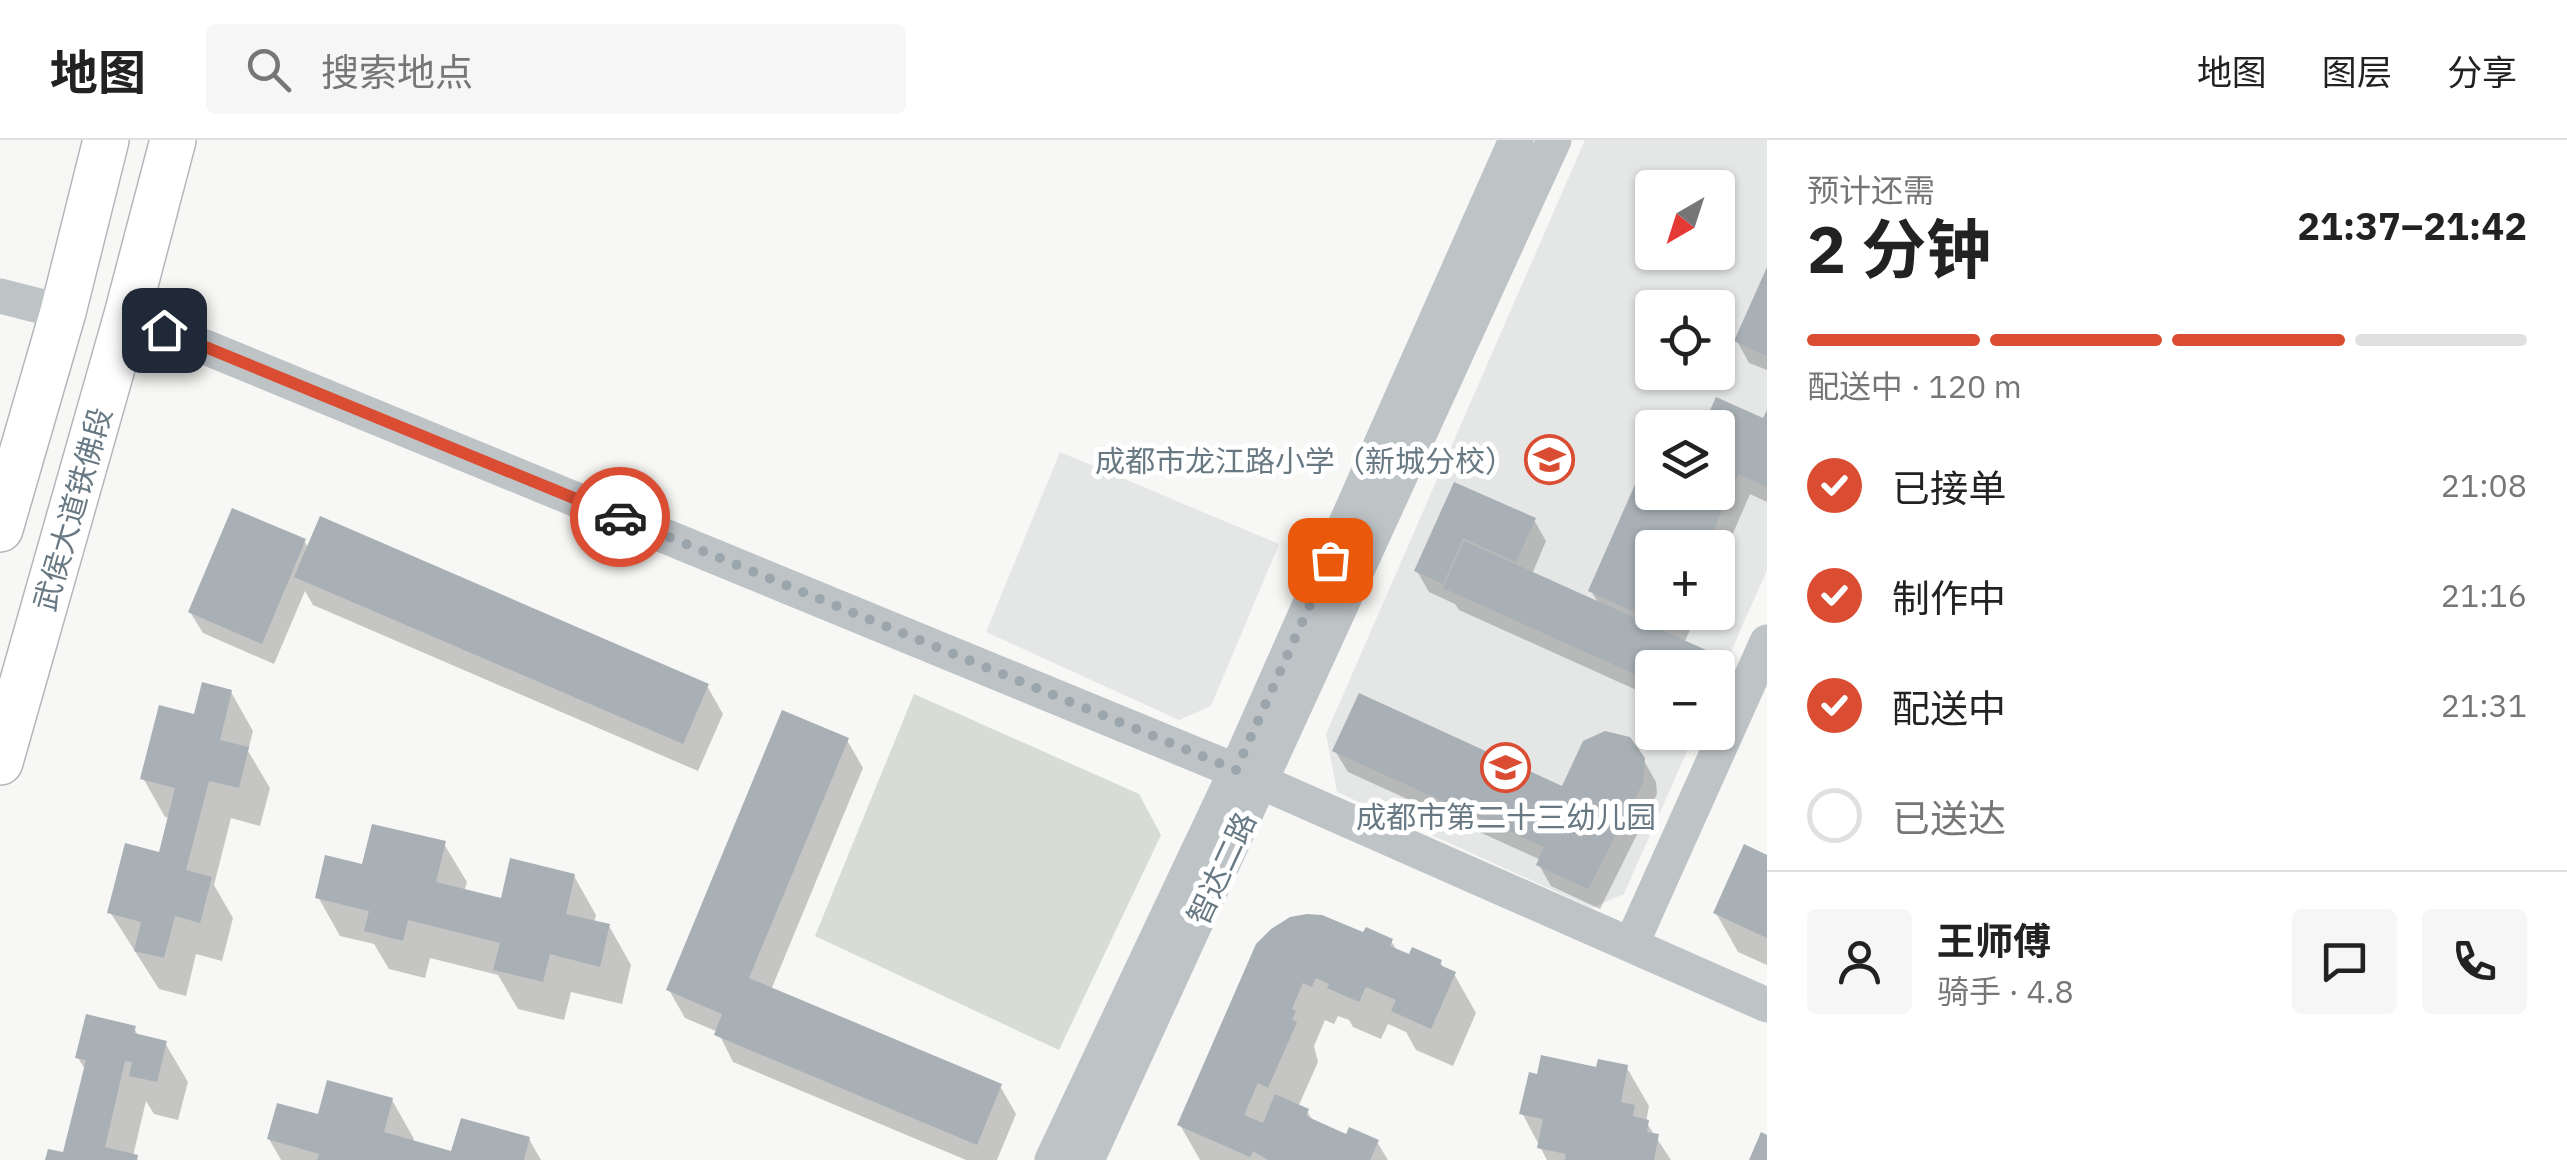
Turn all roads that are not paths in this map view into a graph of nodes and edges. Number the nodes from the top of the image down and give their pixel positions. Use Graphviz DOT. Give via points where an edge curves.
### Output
graph roads {
  1 [pos="106,140"];
  2 [pos="173,140"];
  3 [pos="1516,140"];
  4 [pos="1554,140"];
  5 [pos="0,296"];
  6 [pos="63,312"];
  7 [pos="127,315"];
  8 [pos="0,529"];
  9 [pos="1767,642"];
  10 [pos="0,762"];
  11 [pos="1249,776"];
  12 [pos="1630,945"];
  13 [pos="1767,1005"];
  14 [pos="1052,1160"];
  15 [pos="1087,1160"];
  1 -- 6 [label="main road"];
  2 -- 7 [label="main road, 武侯大道铁佛段"];
  3 -- 11 [label="street, 智达二路"];
  4 -- 11 [label="street, 智达二路"];
  5 -- 6 [label="street"];
  6 -- 8 [label="main road"];
  7 -- 10 [label="main road, 武侯大道铁佛段"];
  7 -- 11 [label="street"];
  9 -- 12 [label="street"];
  11 -- 12 [label="street"];
  11 -- 14 [label="street, 智达二路"];
  11 -- 15 [label="street, 智达二路"];
  12 -- 13 [label="street"];
}
